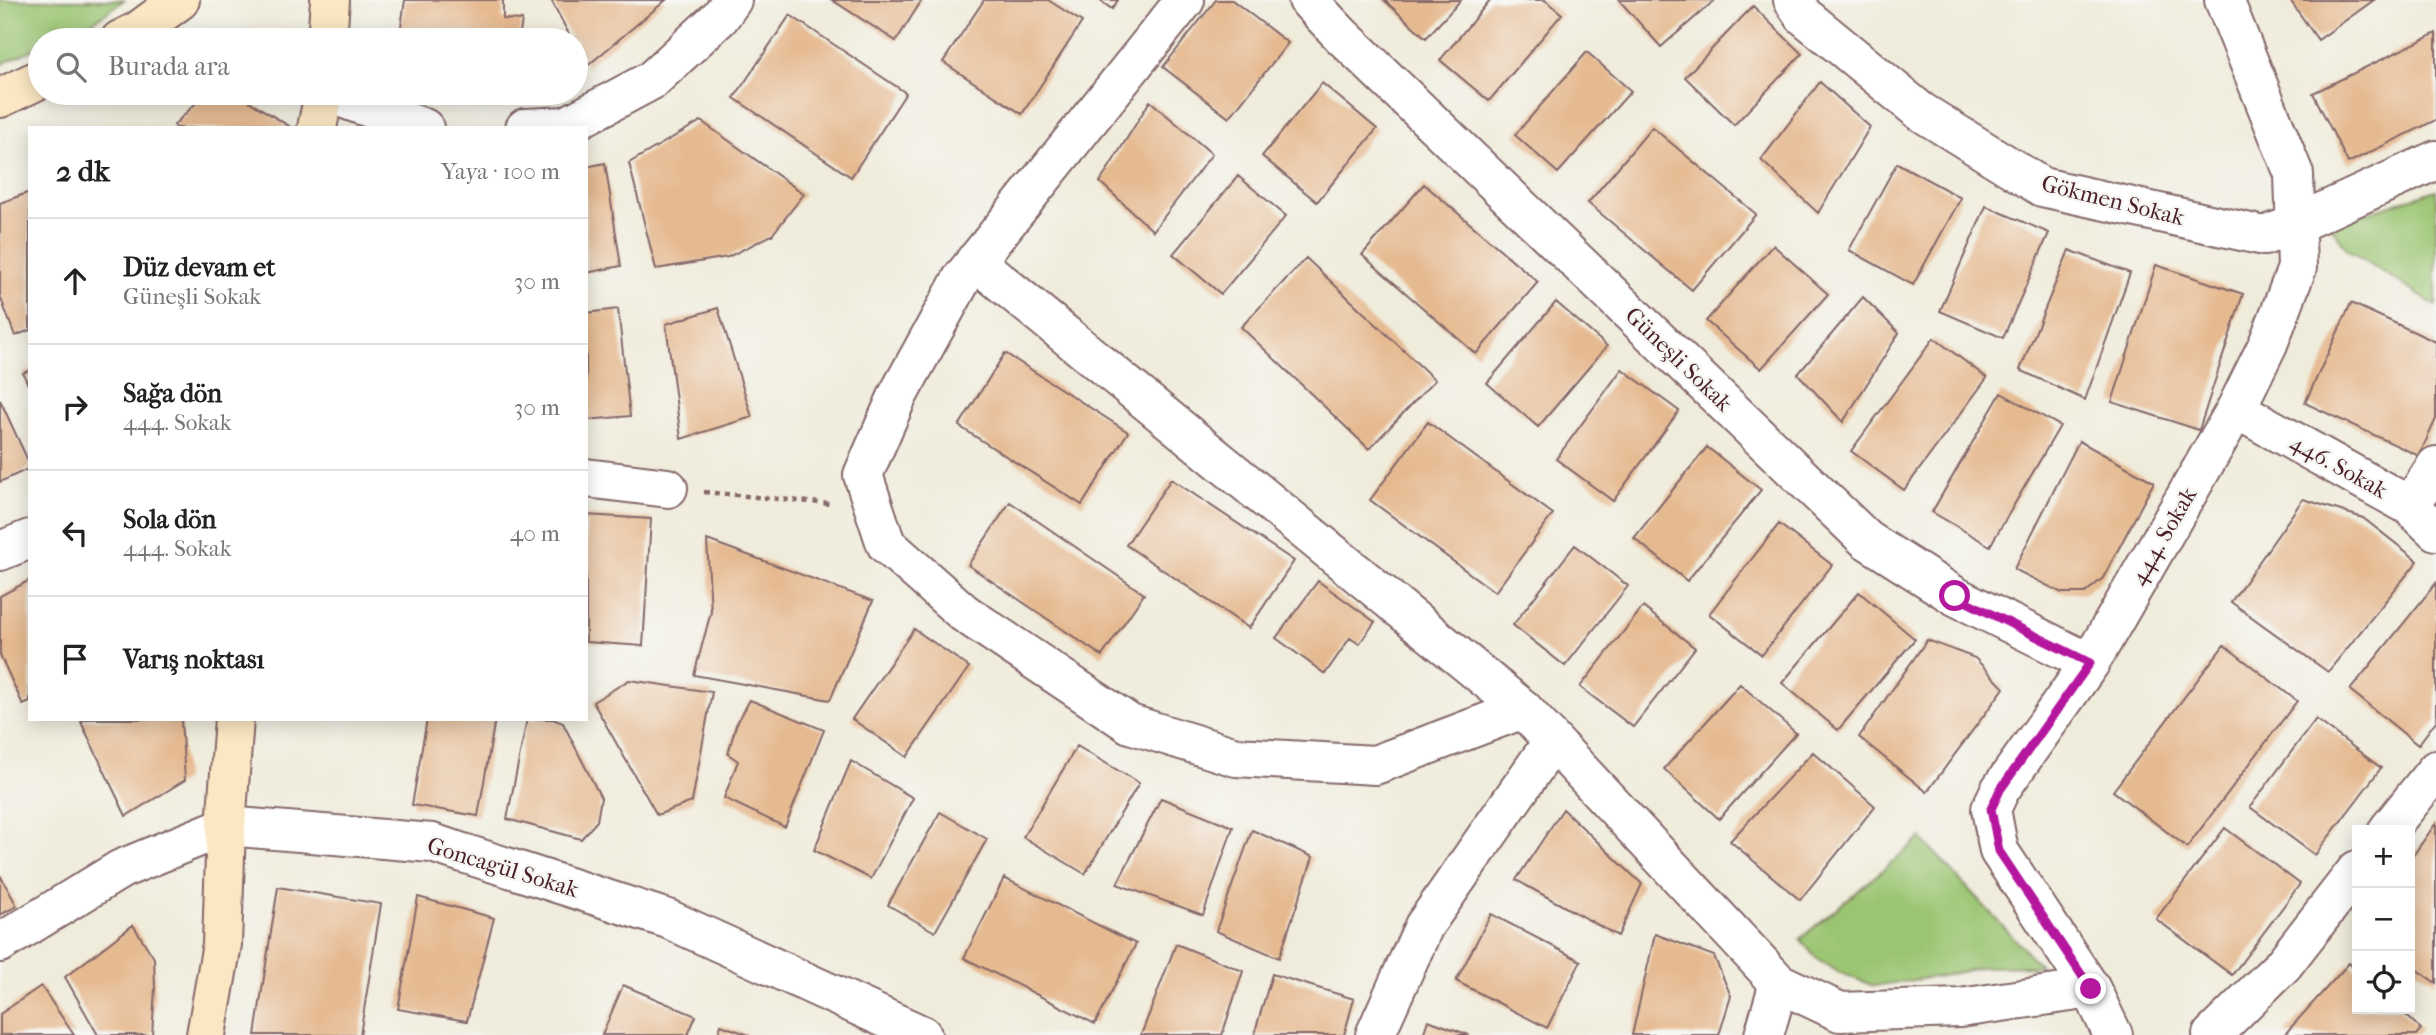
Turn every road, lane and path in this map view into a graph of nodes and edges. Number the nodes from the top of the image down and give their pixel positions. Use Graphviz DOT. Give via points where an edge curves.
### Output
graph roads {
  1 [pos="180,0"];
  2 [pos="330,0"];
  3 [pos="732,0"];
  4 [pos="1185,0"];
  5 [pos="1308,0"];
  6 [pos="1793,0"];
  7 [pos="2224,0"];
  8 [pos="142,28"];
  9 [pos="328,28"];
  10 [pos="28,85"];
  11 [pos="0,98"];
  12 [pos="323,105"];
  13 [pos="360,105"];
  14 [pos="318,126"];
  15 [pos="418,126"];
  16 [pos="566,126"];
  17 [pos="2436,160"];
  18 [pos="2296,225"];
  19 [pos="975,261"];
  20 [pos="2236,409"];
  21 [pos="2436,466"];
  22 [pos="588,478"];
  23 [pos="668,488"];
  24 [pos="874,508"];
  25 [pos="2423,519"];
  26 [pos="28,540"];
  27 [pos="0,551"];
  28 [pos="2090,663"];
  29 [pos="1523,709"];
  30 [pos="234,721"];
  31 [pos="1553,741"];
  32 [pos="2436,770"];
  33 [pos="2392,825"];
  34 [pos="226,826"];
  35 [pos="2352,876"];
  36 [pos="0,943"];
  37 [pos="1779,983"];
  38 [pos="2091,989"];
  39 [pos="206,1035"];
  40 [pos="922,1035"];
  41 [pos="1375,1035"];
  42 [pos="1764,1035"];
  43 [pos="2113,1035"];
  44 [pos="2212,1035"];
  1 -- 8 [label="street"];
  2 -- 9 [label="street"];
  3 -- 16 [label="street" via="720,17 652,80"];
  4 -- 19 [label="street"];
  5 -- 28 [label="street, Güneşli Sokak" via="1867,540 1955,596"];
  6 -- 18 [label="street, Gökmen Sokak" via="1804,16 1920,111 2042,187 2264,236"];
  7 -- 18 [label="street, 444. Sokak" via="2294,174"];
  10 -- 11 [label="street"];
  12 -- 14 [label="street"];
  13 -- 15 [label="street"];
  17 -- 18 [label="street, Gökmen Sokak"];
  18 -- 20 [label="street, 444. Sokak" via="2297,268 2268,344"];
  19 -- 24 [label="street" via="898,395 863,475"];
  19 -- 29 [label="street"];
  20 -- 25 [label="street, 446. Sokak"];
  20 -- 28 [label="street, 444. Sokak"];
  21 -- 25 [label="street"];
  22 -- 23 [label="street"];
  23 -- 24 [label="path"];
  24 -- 29 [label="street" via="886,544 964,613 1130,724 1236,757 1376,765"];
  26 -- 27 [label="street"];
  28 -- 38 [label="street, 444. Sokak" via="1991,809 1999,851"];
  29 -- 31 [label="street"];
  30 -- 34 [label="street"];
  31 -- 37 [label="street"];
  31 -- 41 [label="street" via="1424,926"];
  32 -- 33 [label="street"];
  34 -- 36 [label="street, Goncagül Sokak" via="121,869"];
  34 -- 39 [label="street" via="222,944"];
  34 -- 40 [label="street, Goncagül Sokak" via="432,843 668,919"];
  35 -- 44 [label="street" via="2283,965"];
  37 -- 38 [label="street" via="1840,1012 1960,1008"];
  37 -- 42 [label="street"];
  38 -- 43 [label="street, 444. Sokak"];
}
